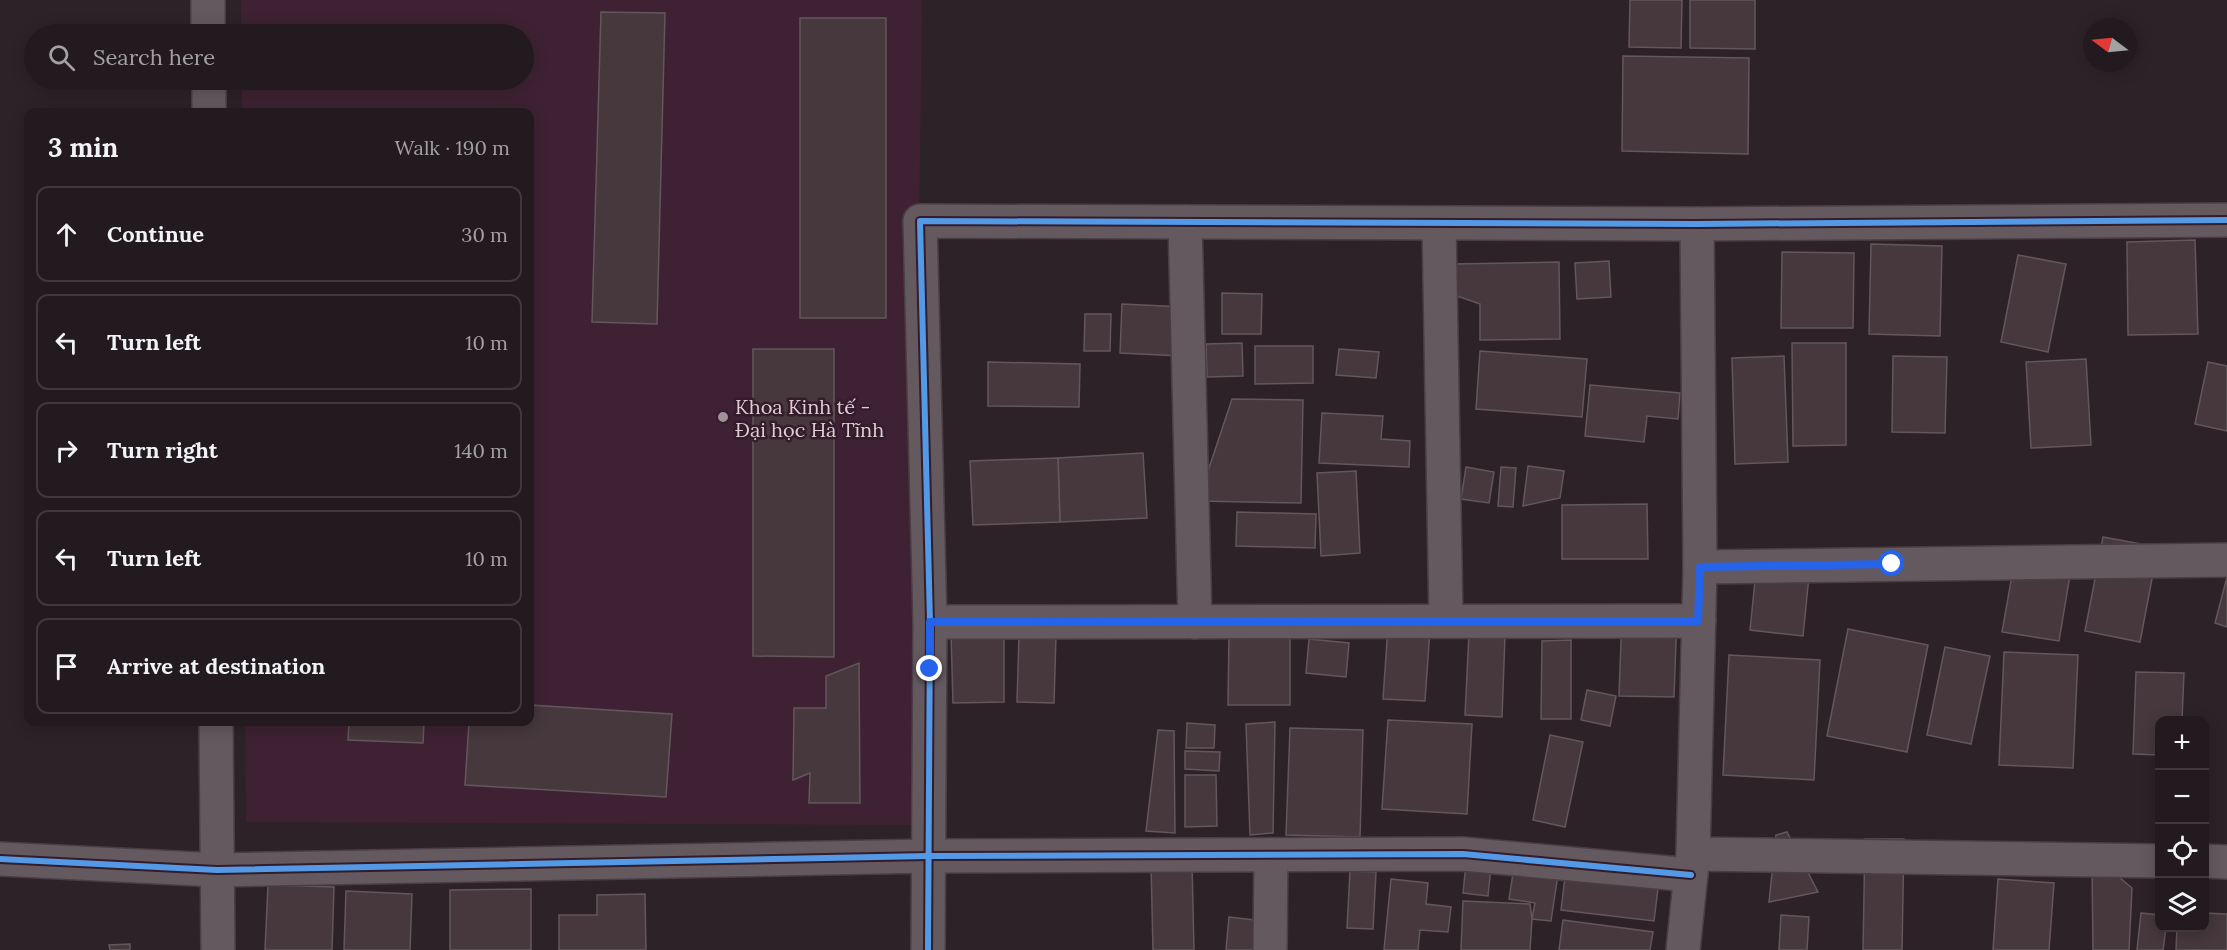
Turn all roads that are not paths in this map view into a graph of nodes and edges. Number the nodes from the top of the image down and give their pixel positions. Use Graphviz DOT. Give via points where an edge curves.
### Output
graph roads {
  1 [pos="208,0"];
  2 [pos="208,24"];
  3 [pos="209,90"];
  4 [pos="209,108"];
  5 [pos="2227,220"];
  6 [pos="1185,222"];
  7 [pos="1439,223"];
  8 [pos="1696,224"];
  9 [pos="2227,560"];
  10 [pos="1700,567"];
  11 [pos="1446,621"];
  12 [pos="1698,621"];
  13 [pos="930,622"];
  14 [pos="1195,622"];
  15 [pos="216,726"];
  16 [pos="1271,855"];
  17 [pos="928,856"];
  18 [pos="0,859"];
  19 [pos="2155,861"];
  20 [pos="2209,861"];
  21 [pos="2227,862"];
  22 [pos="1692,864"];
  23 [pos="217,870"];
  24 [pos="218,950"];
  25 [pos="928,950"];
  26 [pos="1270,950"];
  27 [pos="1683,950"];
  1 -- 2 [label="street"];
  3 -- 4 [label="street"];
  5 -- 8 [label="street"];
  6 -- 7 [label="street"];
  6 -- 13 [label="street" via="920,221"];
  6 -- 14 [label="street"];
  7 -- 8 [label="street"];
  7 -- 11 [label="street"];
  8 -- 10 [label="street"];
  9 -- 10 [label="street"];
  10 -- 12 [label="street"];
  11 -- 12 [label="street"];
  11 -- 14 [label="street"];
  12 -- 22 [label="street"];
  13 -- 14 [label="street"];
  13 -- 17 [label="street"];
  15 -- 23 [label="street"];
  16 -- 17 [label="street"];
  16 -- 22 [label="street" via="1463,854"];
  16 -- 26 [label="street"];
  17 -- 23 [label="street"];
  17 -- 25 [label="street"];
  18 -- 23 [label="street"];
  19 -- 22 [label="street"];
  20 -- 21 [label="street"];
  22 -- 27 [label="street"];
  23 -- 24 [label="street"];
}
